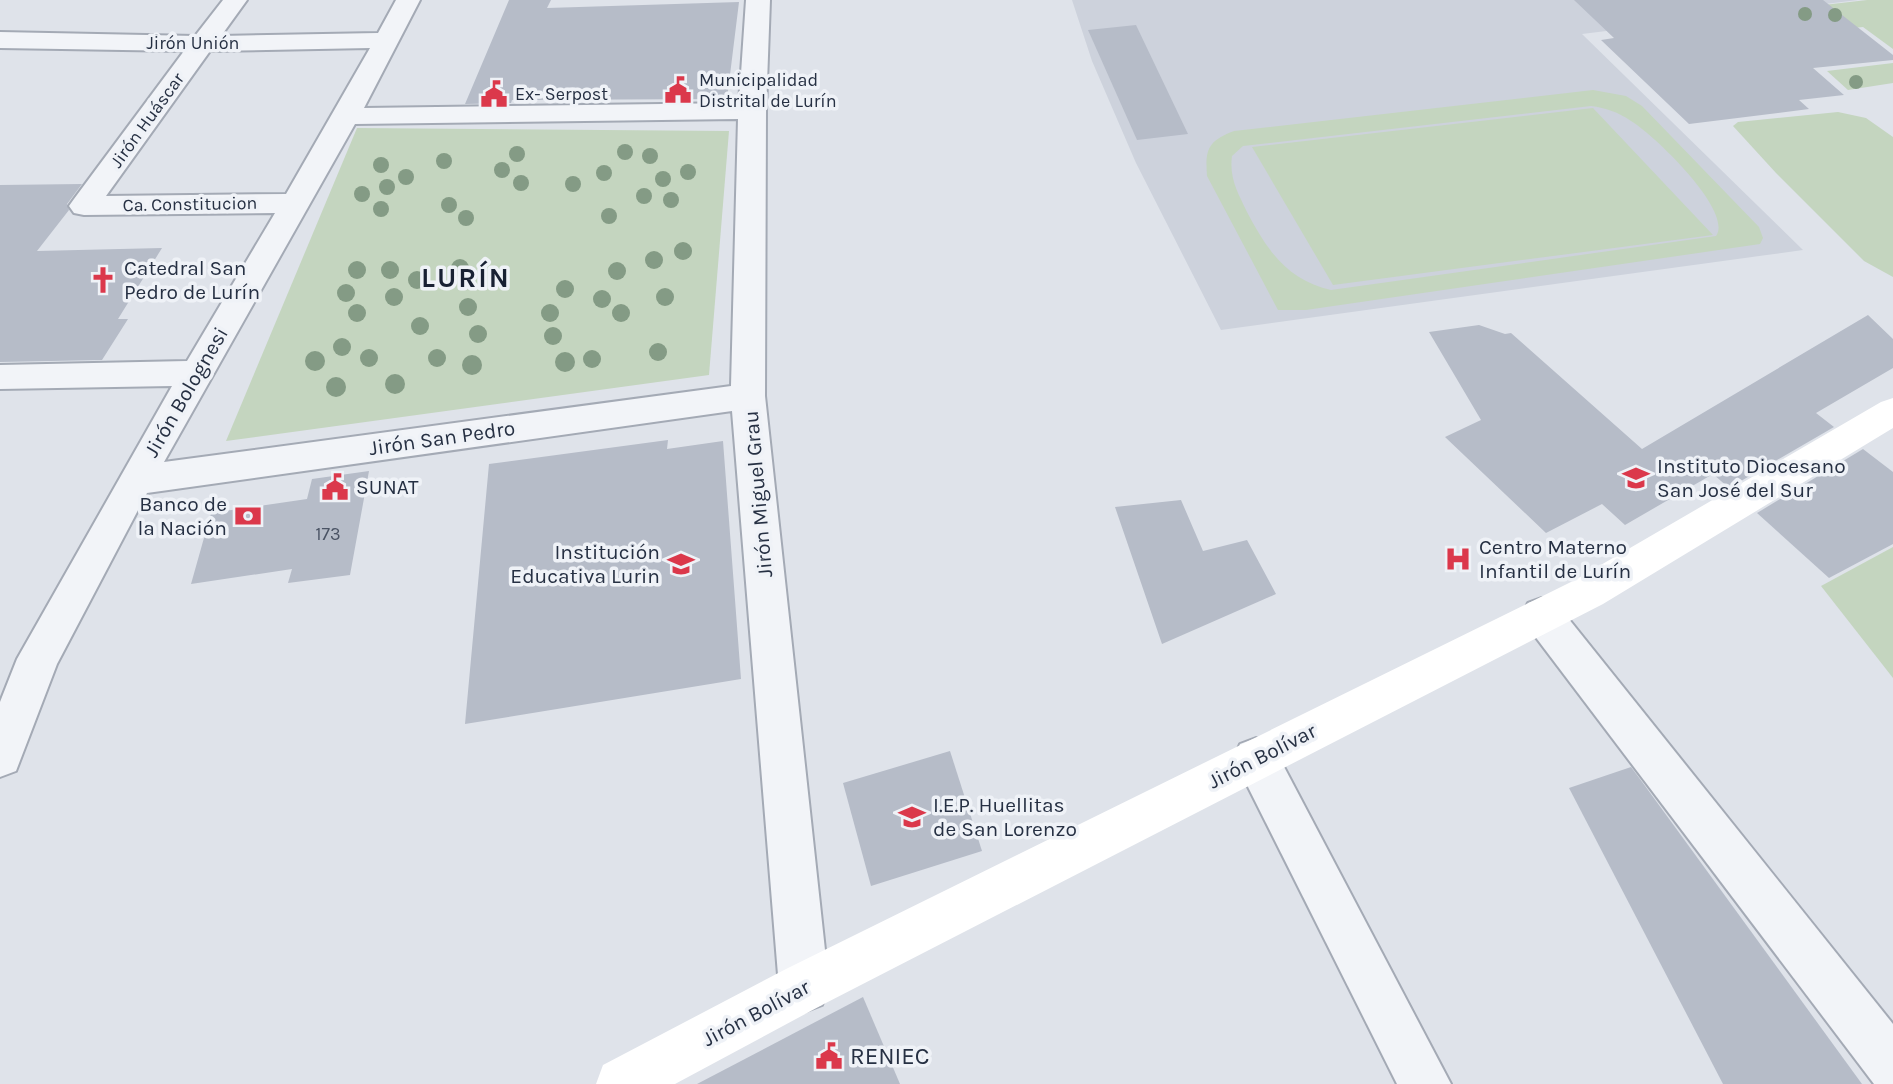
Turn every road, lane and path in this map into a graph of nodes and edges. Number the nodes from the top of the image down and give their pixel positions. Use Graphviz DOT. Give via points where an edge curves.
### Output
graph roads {
  1 [pos="235,0"];
  2 [pos="408,0"];
  3 [pos="758,0"];
  4 [pos="0,40"];
  5 [pos="387,40"];
  6 [pos="203,44"];
  7 [pos="752,111"];
  8 [pos="346,116"];
  9 [pos="295,203"];
  10 [pos="84,206"];
  11 [pos="198,373"];
  12 [pos="0,377"];
  13 [pos="748,396"];
  14 [pos="1893,411"];
  15 [pos="135,480"];
  16 [pos="1542,615"];
  17 [pos="0,756"];
  18 [pos="1256,759"];
  19 [pos="804,987"];
  20 [pos="1893,1066"];
  21 [pos="622,1084"];
  22 [pos="1425,1084"];
  1 -- 6 [label="street, Jirón Huáscar"];
  2 -- 5 [label="street, Jirón Bolognesi"];
  3 -- 7 [label="street, Jirón Miguel Grau"];
  4 -- 6 [label="street, Jirón Unión"];
  5 -- 6 [label="street, Jirón Unión"];
  5 -- 8 [label="street, Jirón Bolognesi"];
  6 -- 10 [label="street, Jirón Huáscar"];
  7 -- 8 [label="street"];
  7 -- 13 [label="street, Jirón Miguel Grau"];
  8 -- 9 [label="street, Jirón Bolognesi"];
  9 -- 10 [label="street, Ca. Constitucion"];
  9 -- 11 [label="street, Jirón Bolognesi"];
  11 -- 12 [label="street"];
  11 -- 15 [label="street, Jirón Bolognesi"];
  13 -- 15 [label="street, Jirón San Pedro"];
  13 -- 19 [label="street, Jirón Miguel Grau"];
  14 -- 16 [label="street, Jirón Bolívar" via="1589,592"];
  15 -- 17 [label="street, Jirón Bolognesi" via="38,659"];
  16 -- 18 [label="street, Jirón Bolívar"];
  16 -- 20 [label="street"];
  18 -- 19 [label="street, Jirón Bolívar"];
  18 -- 22 [label="street"];
  19 -- 21 [label="street, Jirón Bolívar"];
}
